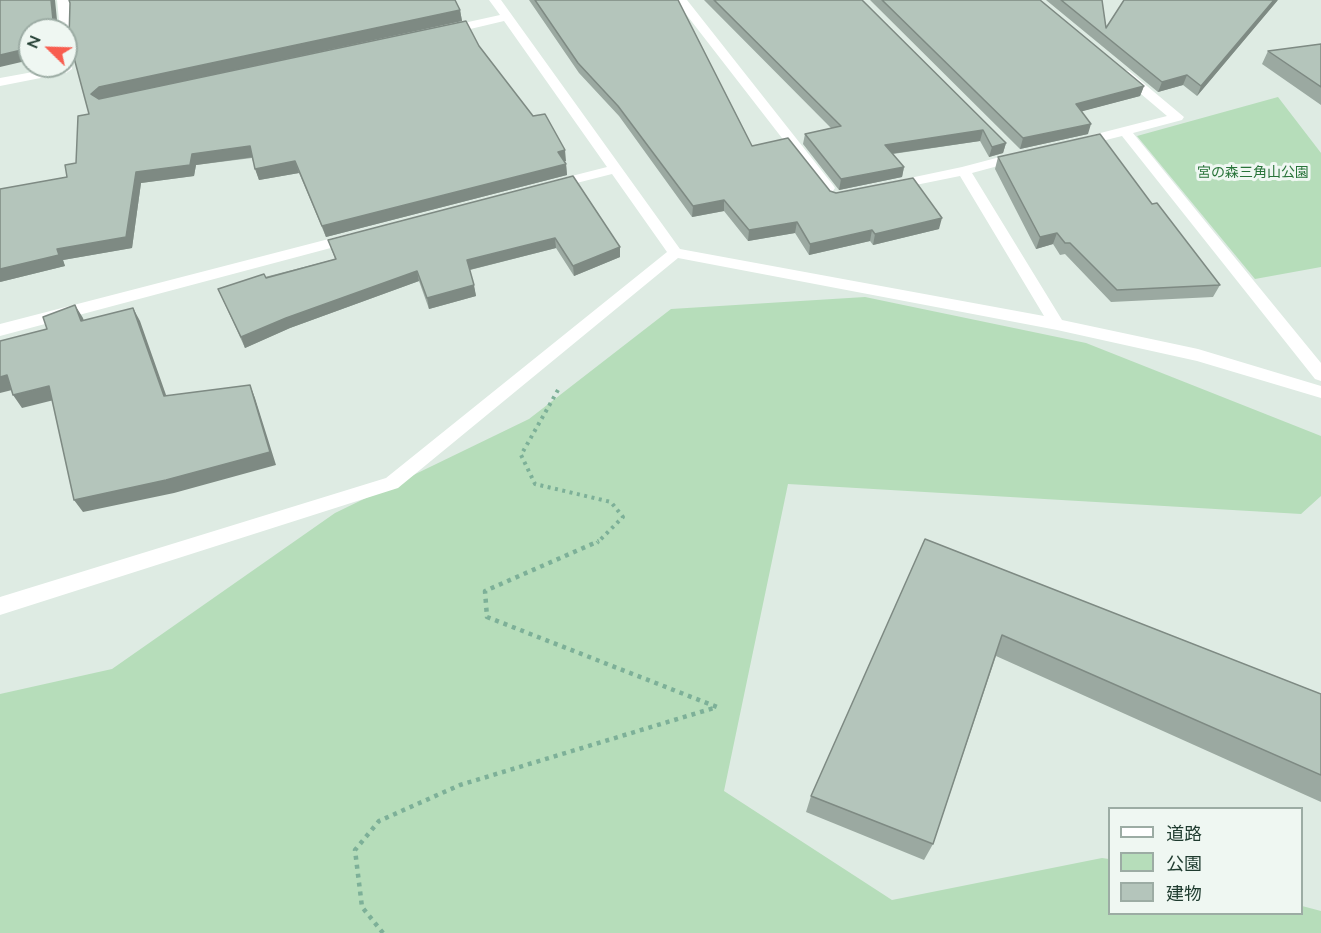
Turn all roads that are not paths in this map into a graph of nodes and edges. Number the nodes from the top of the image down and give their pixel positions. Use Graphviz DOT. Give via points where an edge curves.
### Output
graph roads {
  1 [pos="63,0"];
  2 [pos="495,0"];
  3 [pos="681,0"];
  4 [pos="507,17"];
  5 [pos="427,34"];
  6 [pos="1115,66"];
  7 [pos="0,82"];
  8 [pos="1125,132"];
  9 [pos="1060,147"];
  10 [pos="1038,152"];
  11 [pos="615,169"];
  12 [pos="963,171"];
  13 [pos="882,188"];
  14 [pos="534,190"];
  15 [pos="835,197"];
  16 [pos="371,232"];
  17 [pos="675,253"];
  18 [pos="1057,324"];
  19 [pos="0,330"];
  20 [pos="1321,375"];
  21 [pos="1321,392"];
  22 [pos="0,606"];
  1 -- 7 [label="street" via="66,69"];
  2 -- 4 [label="street"];
  3 -- 15 [label="street"];
  4 -- 5 [label="street"];
  4 -- 11 [label="street"];
  6 -- 8 [label="street" via="1177,117"];
  8 -- 9 [label="street"];
  8 -- 20 [label="street"];
  10 -- 12 [label="street" via="1012,152"];
  11 -- 14 [label="street"];
  11 -- 17 [label="street"];
  12 -- 13 [label="street"];
  12 -- 18 [label="street"];
  16 -- 19 [label="street"];
  17 -- 18 [label="street"];
  17 -- 22 [label="street" via="392,483"];
  18 -- 21 [label="street" via="1198,355"];
}
